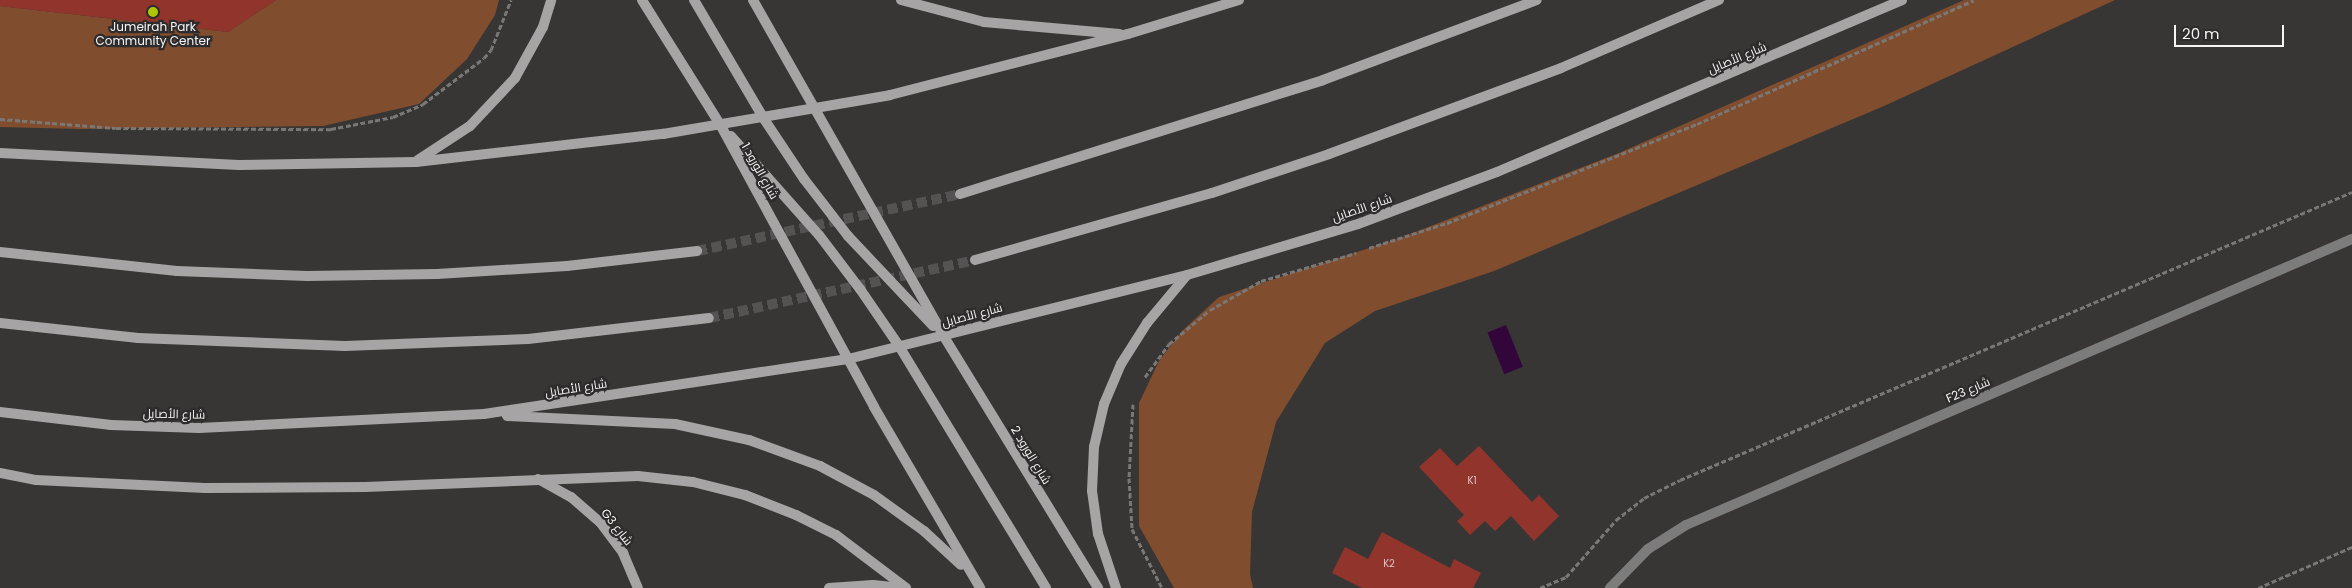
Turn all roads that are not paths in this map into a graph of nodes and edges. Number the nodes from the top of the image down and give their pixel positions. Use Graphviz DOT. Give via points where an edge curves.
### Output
graph roads {
  1 [pos="551,0"];
  2 [pos="642,0"];
  3 [pos="694,0"];
  4 [pos="754,0"];
  5 [pos="901,0"];
  6 [pos="1239,0"];
  7 [pos="1537,0"];
  8 [pos="1719,0"];
  9 [pos="1902,0"];
  10 [pos="1128,34"];
  11 [pos="814,109"];
  12 [pos="764,119"];
  13 [pos="721,126"];
  14 [pos="0,153"];
  15 [pos="416,162"];
  16 [pos="960,194"];
  17 [pos="2352,239"];
  18 [pos="697,251"];
  19 [pos="0,252"];
  20 [pos="975,260"];
  21 [pos="1187,275"];
  22 [pos="709,318"];
  23 [pos="0,323"];
  24 [pos="943,335"];
  25 [pos="899,346"];
  26 [pos="848,358"];
  27 [pos="0,412"];
  28 [pos="484,414"];
  29 [pos="0,473"];
  30 [pos="537,478"];
  31 [pos="969,572"];
  32 [pos="638,588"];
  33 [pos="828,588"];
  34 [pos="900,588"];
  35 [pos="906,588"];
  36 [pos="980,588"];
  37 [pos="1046,588"];
  38 [pos="1098,588"];
  39 [pos="1116,588"];
  40 [pos="1610,588"];
  1 -- 15 [label="main road" via="543,27 515,78 470,126"];
  2 -- 13 [label="main road, شارع الورود 1"];
  3 -- 12 [label="main road"];
  4 -- 11 [label="main road"];
  5 -- 10 [label="main road" via="984,22"];
  6 -- 10 [label="main road"];
  7 -- 16 [label="main road" via="1323,80"];
  8 -- 20 [label="main road" via="1561,68 1338,151 1203,196"];
  9 -- 21 [label="main road, شارع الأصايل" via="1497,172 1358,224"];
  10 -- 11 [label="main road" via="890,95"];
  11 -- 12 [label="main road"];
  11 -- 24 [label="main road"];
  12 -- 13 [label="main road"];
  12 -- 24 [label="main road" via="848,236"];
  13 -- 15 [label="main road"];
  13 -- 25 [label="main road" via="819,235"];
  13 -- 26 [label="main road, شارع الورود 1"];
  14 -- 15 [label="main road" via="239,165"];
  17 -- 40 [label="street, F23 شارع" via="1686,525 1648,549"];
  18 -- 19 [label="main road" via="567,266 447,274 307,276 177,271"];
  21 -- 24 [label="main road, شارع الأصايل"];
  21 -- 39 [label="main road" via="1147,323 1121,364 1104,404 1094,447 1092,491 1098,534"];
  22 -- 23 [label="main road" via="528,340 345,346 138,338"];
  24 -- 25 [label="main road, شارع الأصايل"];
  24 -- 38 [label="main road, شارع الورود 2"];
  25 -- 26 [label="main road, شارع الأصايل"];
  25 -- 37 [label="main road"];
  26 -- 28 [label="main road, شارع الأصايل"];
  26 -- 31 [label="main road"];
  27 -- 28 [label="main road, شارع الأصايل" via="111,425 200,428"];
  28 -- 31 [label="main road" via="675,424 749,440 820,466 874,495 924,531"];
  29 -- 30 [label="main road" via="36,480 214,488 365,487"];
  30 -- 32 [label="main road, G3 شارع" via="571,497 600,522 622,553"];
  30 -- 35 [label="main road" via="638,476 693,482 745,495 836,535"];
  31 -- 36 [label="main road"];
  33 -- 34 [label="main road" via="873,585"];
}
